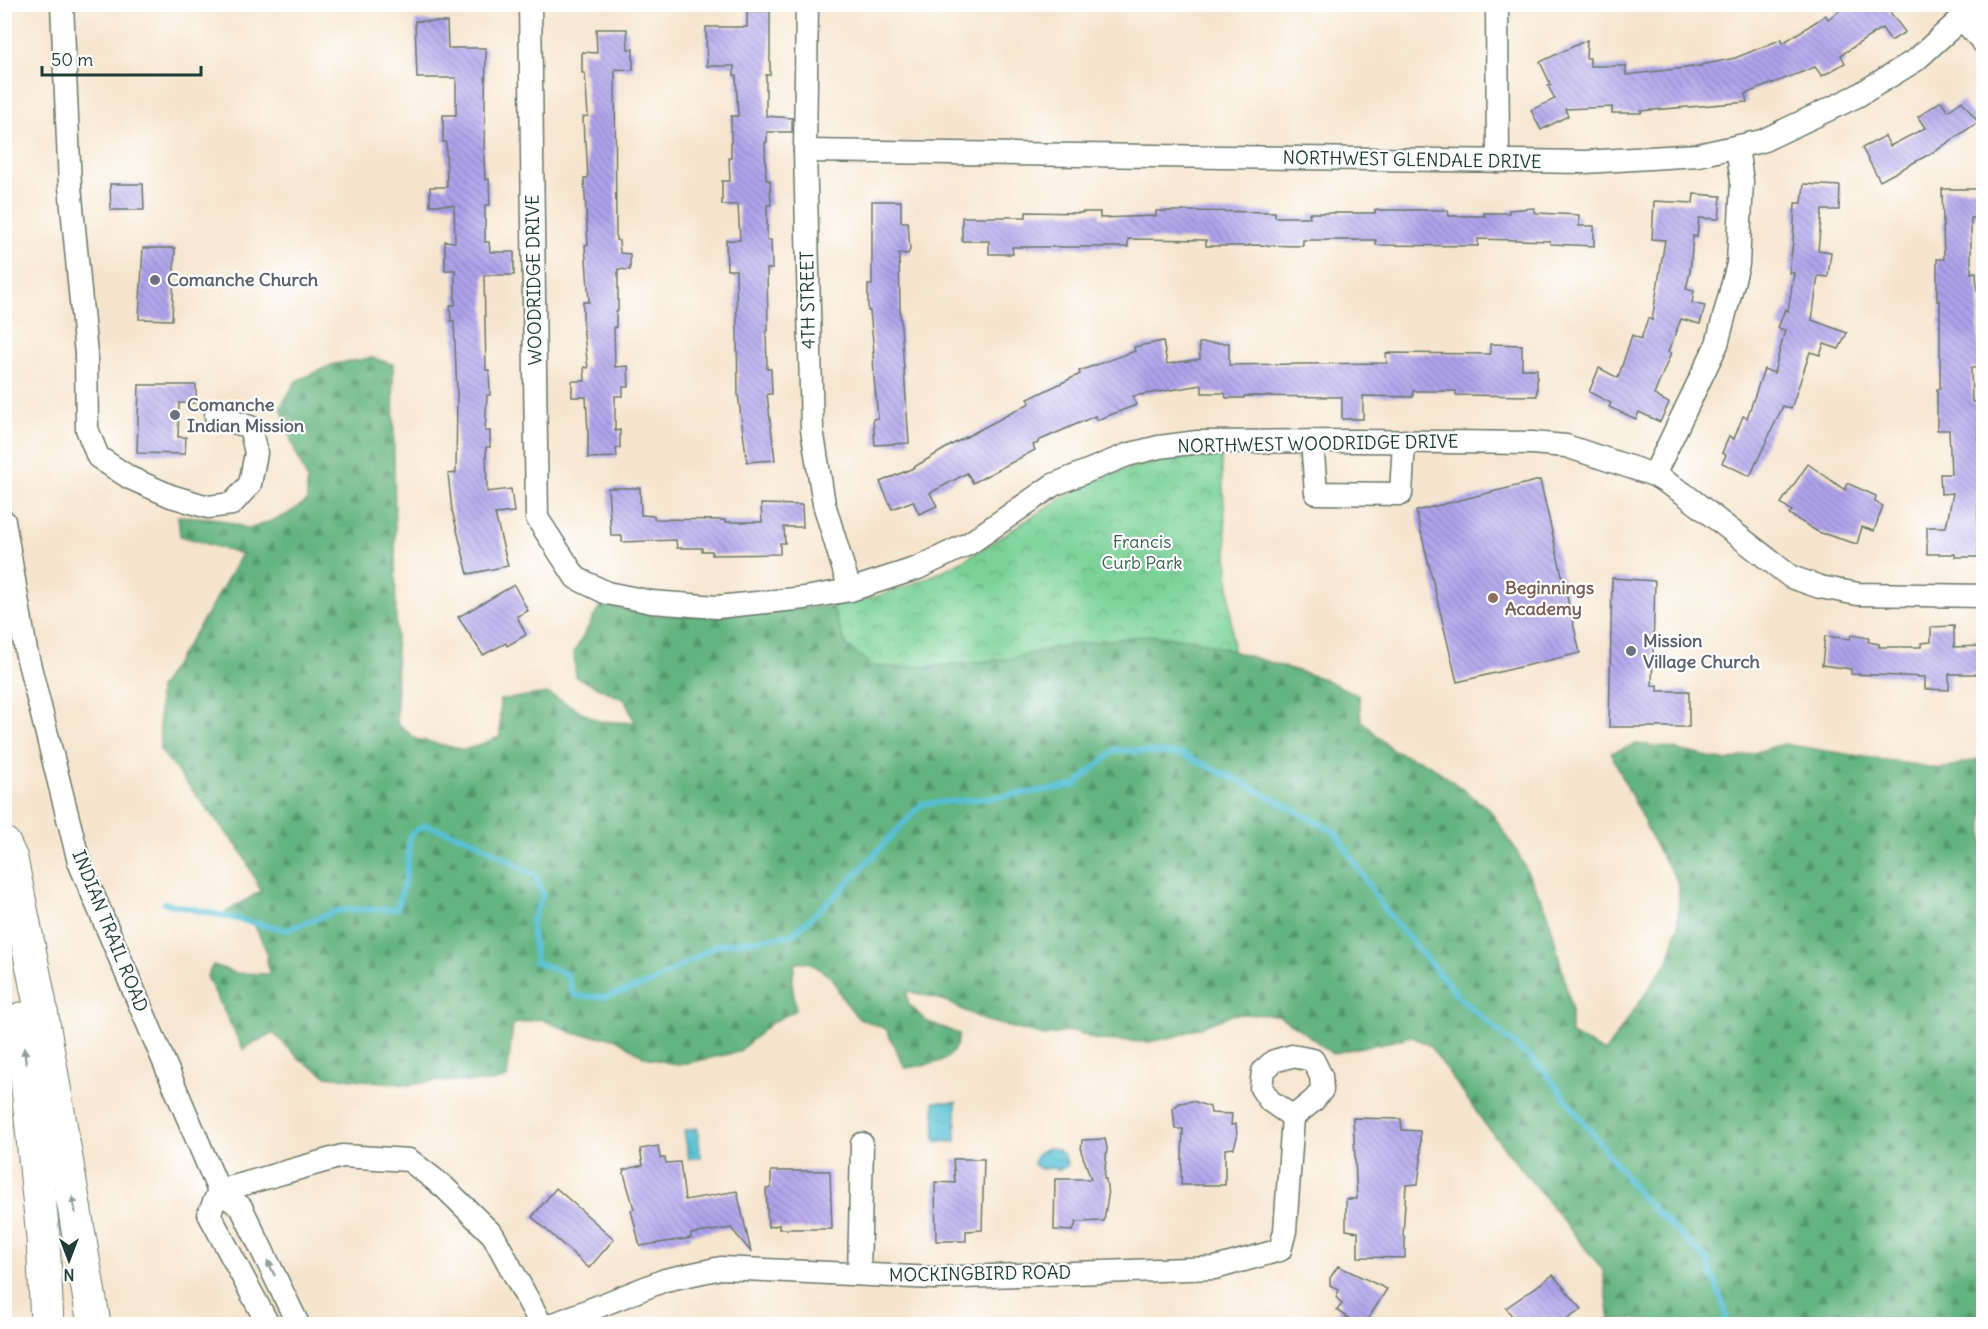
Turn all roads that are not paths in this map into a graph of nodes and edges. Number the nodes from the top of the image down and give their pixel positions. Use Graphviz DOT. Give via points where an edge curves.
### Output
graph roads {
  1 [pos="62,4"];
  2 [pos="530,4"];
  3 [pos="807,4"];
  4 [pos="1497,4"];
  5 [pos="1970,12"];
  6 [pos="1983,43"];
  7 [pos="1737,147"];
  8 [pos="805,151"];
  9 [pos="1498,161"];
  10 [pos="216,416"];
  11 [pos="1312,441"];
  12 [pos="1404,441"];
  13 [pos="1654,475"];
  14 [pos="4,521"];
  15 [pos="558,550"];
  16 [pos="850,590"];
  17 [pos="1983,596"];
  18 [pos="4,844"];
  19 [pos="4,915"];
  20 [pos="1293,1117"];
  21 [pos="862,1144"];
  22 [pos="219,1191"];
  23 [pos="859,1274"];
  24 [pos="47,1324"];
  25 [pos="94,1324"];
  26 [pos="268,1324"];
  27 [pos="298,1324"];
  28 [pos="541,1324"];
  29 [pos="554,1324"];
  1 -- 10 [label="street" via="70,186 86,354 87,429 98,457 130,478 208,507 232,504 244,491 250,484 256,453 250,427"];
  2 -- 15 [label="street, WOODRIDGE DRIVE" via="537,518"];
  3 -- 8 [label="street, 4TH STREET"];
  4 -- 9 [label="street"];
  5 -- 6 [label="street"];
  5 -- 7 [label="street, NORTHWEST GLENDALE DRIVE" via="1916,60 1857,96 1762,141"];
  7 -- 9 [label="street, NORTHWEST GLENDALE DRIVE" via="1687,156 1585,162"];
  7 -- 13 [label="street" via="1742,181 1738,264 1717,344"];
  8 -- 9 [label="street, NORTHWEST GLENDALE DRIVE"];
  8 -- 16 [label="street, 4TH STREET" via="812,429 824,504"];
  11 -- 12 [label="street, NORTHWEST WOODRIDGE DRIVE"];
  11 -- 12 [label="street" via="1316,492 1401,494"];
  11 -- 16 [label="street, NORTHWEST WOODRIDGE DRIVE" via="1198,442 1127,455 1053,485 970,543 918,568"];
  12 -- 13 [label="street, NORTHWEST WOODRIDGE DRIVE" via="1566,446"];
  13 -- 17 [label="street, NORTHWEST WOODRIDGE DRIVE" via="1683,492 1791,577 1858,594"];
  14 -- 22 [label="street, INDIAN TRAIL ROAD" via="26,651 79,862"];
  15 -- 16 [label="street, NORTHWEST WOODRIDGE DRIVE" via="576,578 607,593 652,602 717,607"];
  25 -- 18 [label="highway, one-way" via="39,999"];
  24 -- 19 [label="highway, one-way" via="32,1114"];
  20 -- 23 [label="street, MOCKINGBIRD ROAD" via="1285,1231 1280,1250 1215,1268 935,1278"];
  21 -- 23 [label="street"];
  22 -- 26 [label="street" via="209,1214"];
  27 -- 22 [label="street, INDIAN TRAIL ROAD, one-way" via="241,1207"];
  22 -- 28 [label="street" via="342,1156 409,1160 444,1187 493,1235"];
  23 -- 29 [label="street, MOCKINGBIRD ROAD" via="721,1268 665,1280"];
}
